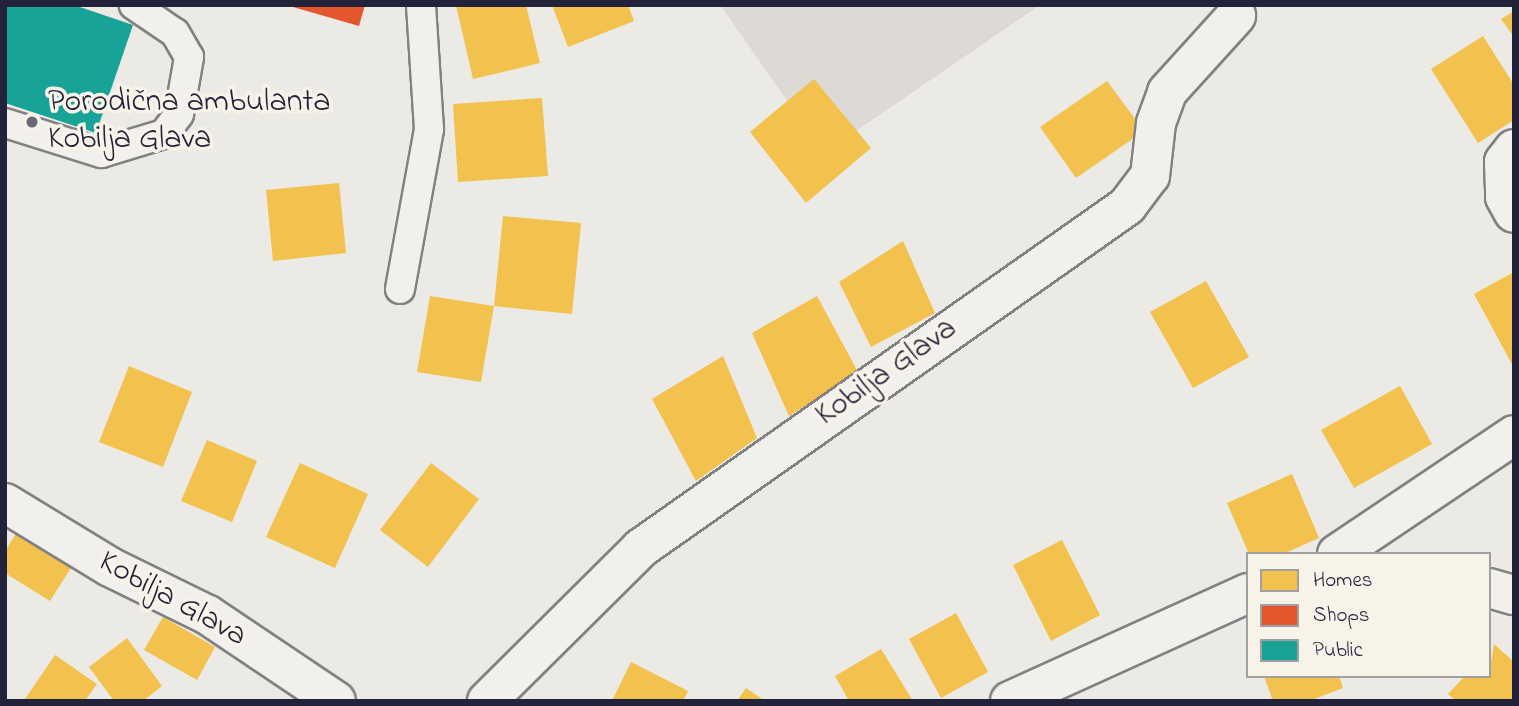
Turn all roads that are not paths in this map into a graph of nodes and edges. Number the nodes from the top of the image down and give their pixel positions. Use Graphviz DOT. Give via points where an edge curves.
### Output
graph roads {
  1 [pos="134,5"];
  2 [pos="421,5"];
  3 [pos="1236,16"];
  4 [pos="5,123"];
  5 [pos="1514,149"];
  6 [pos="1514,213"];
  7 [pos="400,289"];
  8 [pos="1514,435"];
  9 [pos="5,503"];
  10 [pos="1354,552"];
  11 [pos="1491,589"];
  12 [pos="1246,594"];
  13 [pos="1514,595"];
  14 [pos="336,701"];
  15 [pos="487,701"];
  16 [pos="1010,701"];
  1 -- 4 [label="lane" via="175,33 189,57 179,114 164,134 100,153"];
  2 -- 7 [label="lane" via="429,129"];
  3 -- 15 [label="street, Kobilja Glava" via="1167,92 1156,122 1150,176 1127,206 640,548"];
  5 -- 6 [label="street" via="1504,174 1504,197"];
  8 -- 10 [label="street"];
  9 -- 14 [label="street, Kobilja Glava" via="110,567 208,615"];
  11 -- 13 [label="street"];
  12 -- 16 [label="street"];
}
